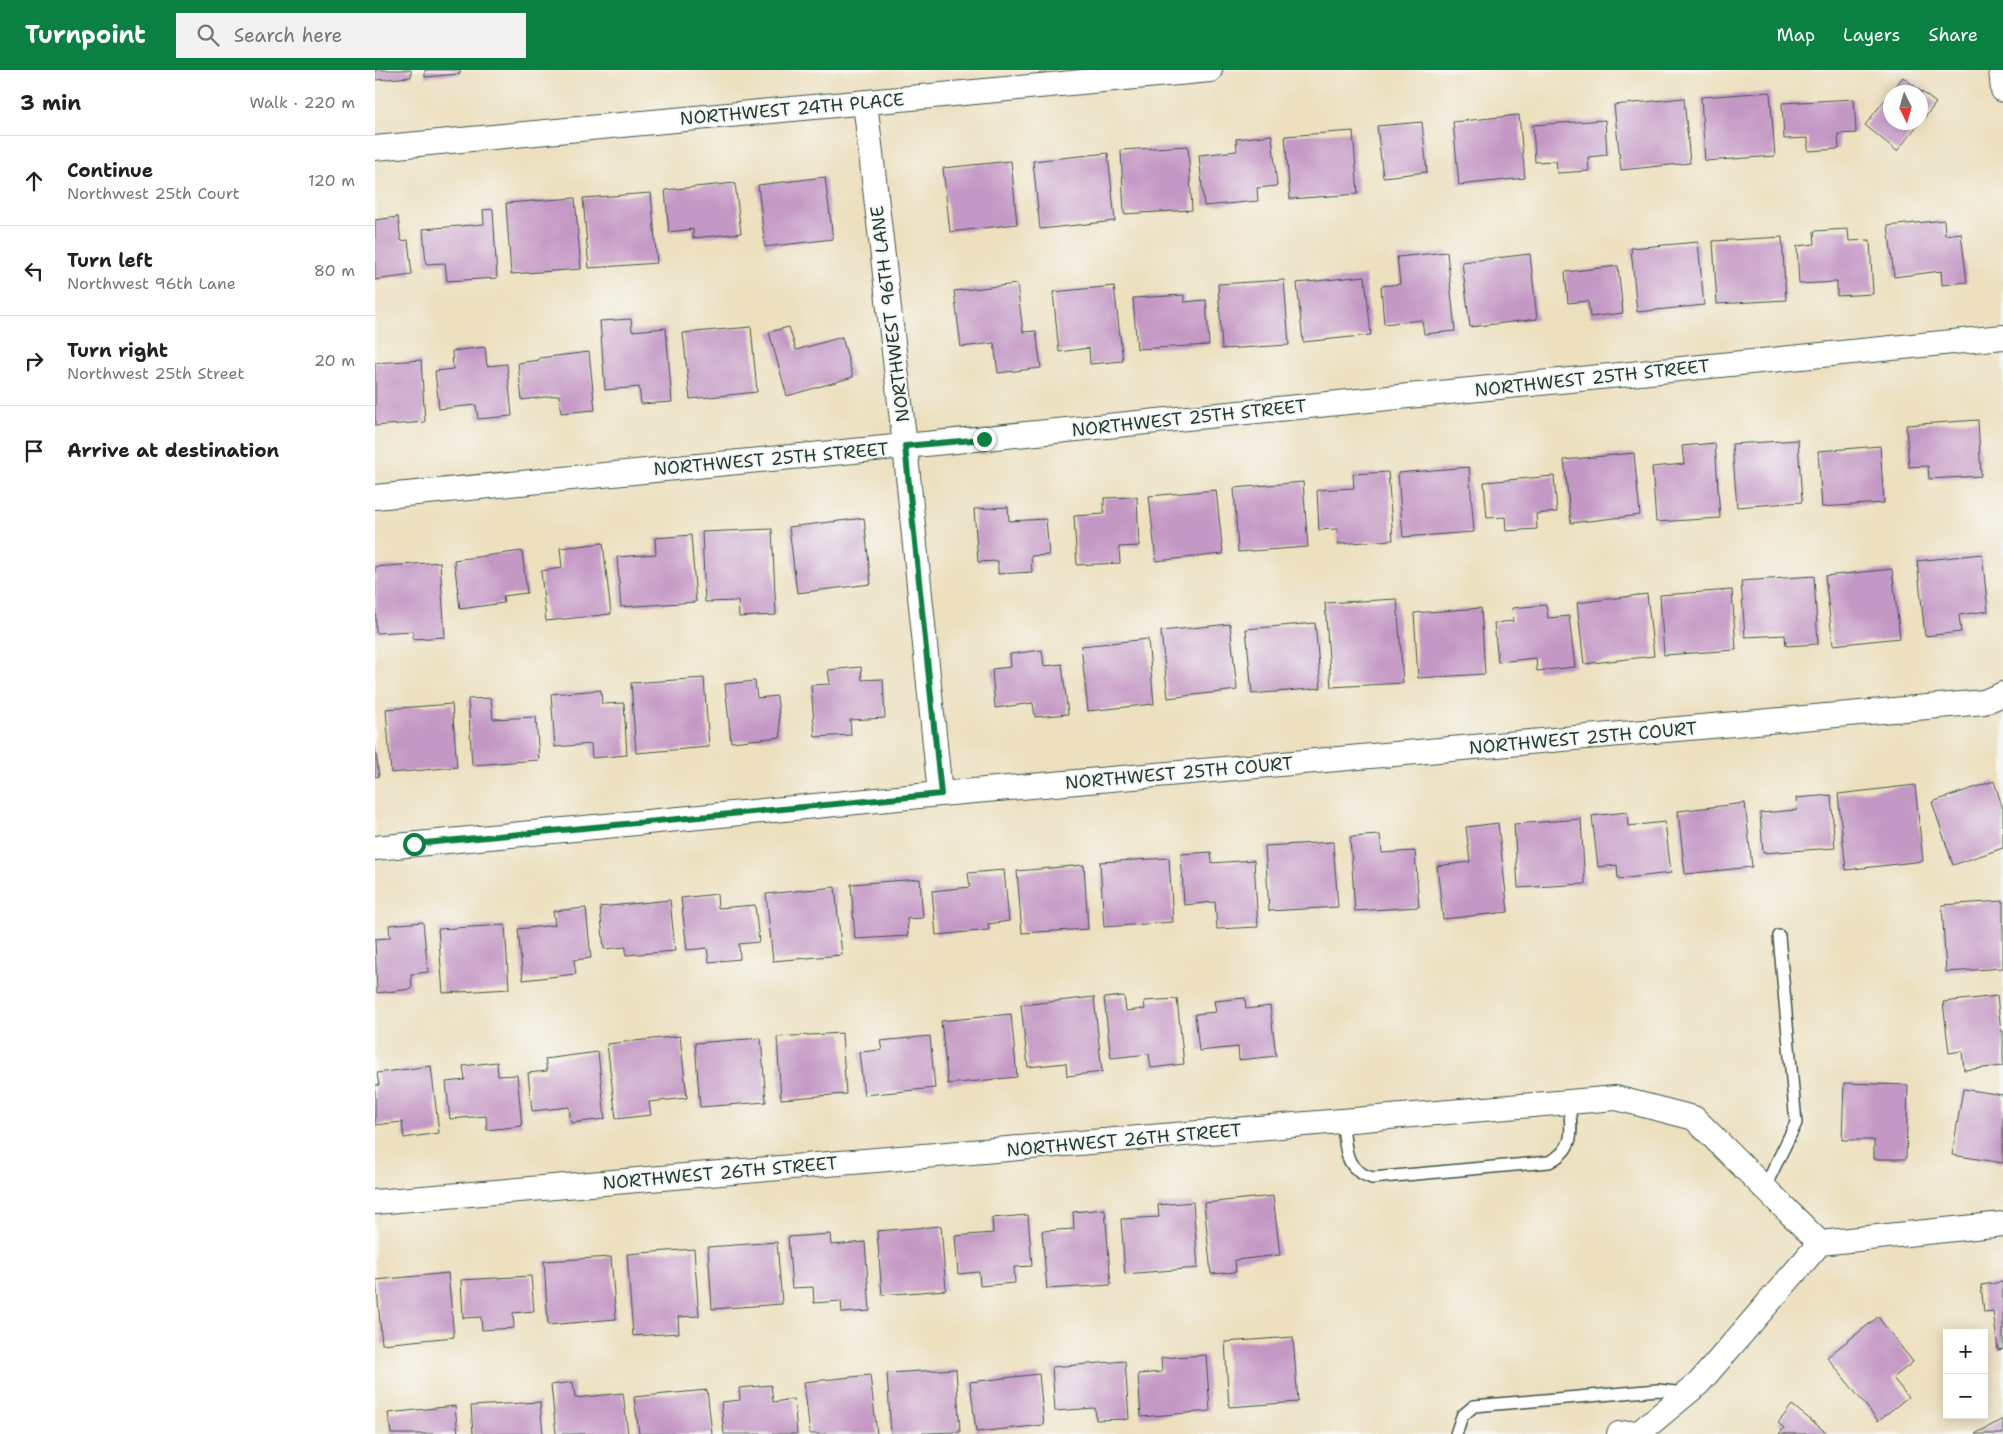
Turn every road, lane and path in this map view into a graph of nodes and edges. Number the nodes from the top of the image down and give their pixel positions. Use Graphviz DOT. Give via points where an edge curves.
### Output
graph roads {
  1 [pos="1210,70"];
  2 [pos="2001,70"];
  3 [pos="2003,90"];
  4 [pos="865,102"];
  5 [pos="375,148"];
  6 [pos="2003,337"];
  7 [pos="905,446"];
  8 [pos="375,497"];
  9 [pos="1997,701"];
  10 [pos="941,794"];
  11 [pos="375,848"];
  12 [pos="1779,936"];
  13 [pos="1569,1102"];
  14 [pos="1342,1121"];
  15 [pos="1764,1188"];
  16 [pos="375,1202"];
  17 [pos="2003,1224"];
  18 [pos="1819,1243"];
  19 [pos="1687,1394"];
  20 [pos="1456,1434"];
  21 [pos="1619,1434"];
  1 -- 4 [label="street, NORTHWEST 24TH PLACE"];
  2 -- 3 [label="street"];
  4 -- 5 [label="street, NORTHWEST 24TH PLACE"];
  4 -- 7 [label="street, NORTHWEST 96TH LANE"];
  6 -- 7 [label="street, NORTHWEST 25TH STREET"];
  7 -- 8 [label="street, NORTHWEST 25TH STREET"];
  7 -- 10 [label="street, NORTHWEST 96TH LANE"];
  9 -- 10 [label="street, NORTHWEST 25TH COURT"];
  10 -- 11 [label="street, NORTHWEST 25TH COURT"];
  12 -- 15 [label="lane" via="1796,1122"];
  13 -- 14 [label="street, NORTHWEST 26TH STREET"];
  13 -- 14 [label="lane" via="1571,1130 1568,1146 1561,1156 1549,1162 1371,1178 1359,1173 1349,1162"];
  13 -- 15 [label="street, NORTHWEST 26TH STREET" via="1616,1098 1694,1118"];
  14 -- 16 [label="street, NORTHWEST 26TH STREET"];
  15 -- 18 [label="street, NORTHWEST 26TH STREET"];
  17 -- 18 [label="street"];
  18 -- 19 [label="street"];
  19 -- 20 [label="lane" via="1659,1390 1474,1406 1462,1416"];
  19 -- 21 [label="street" via="1640,1432"];
}
